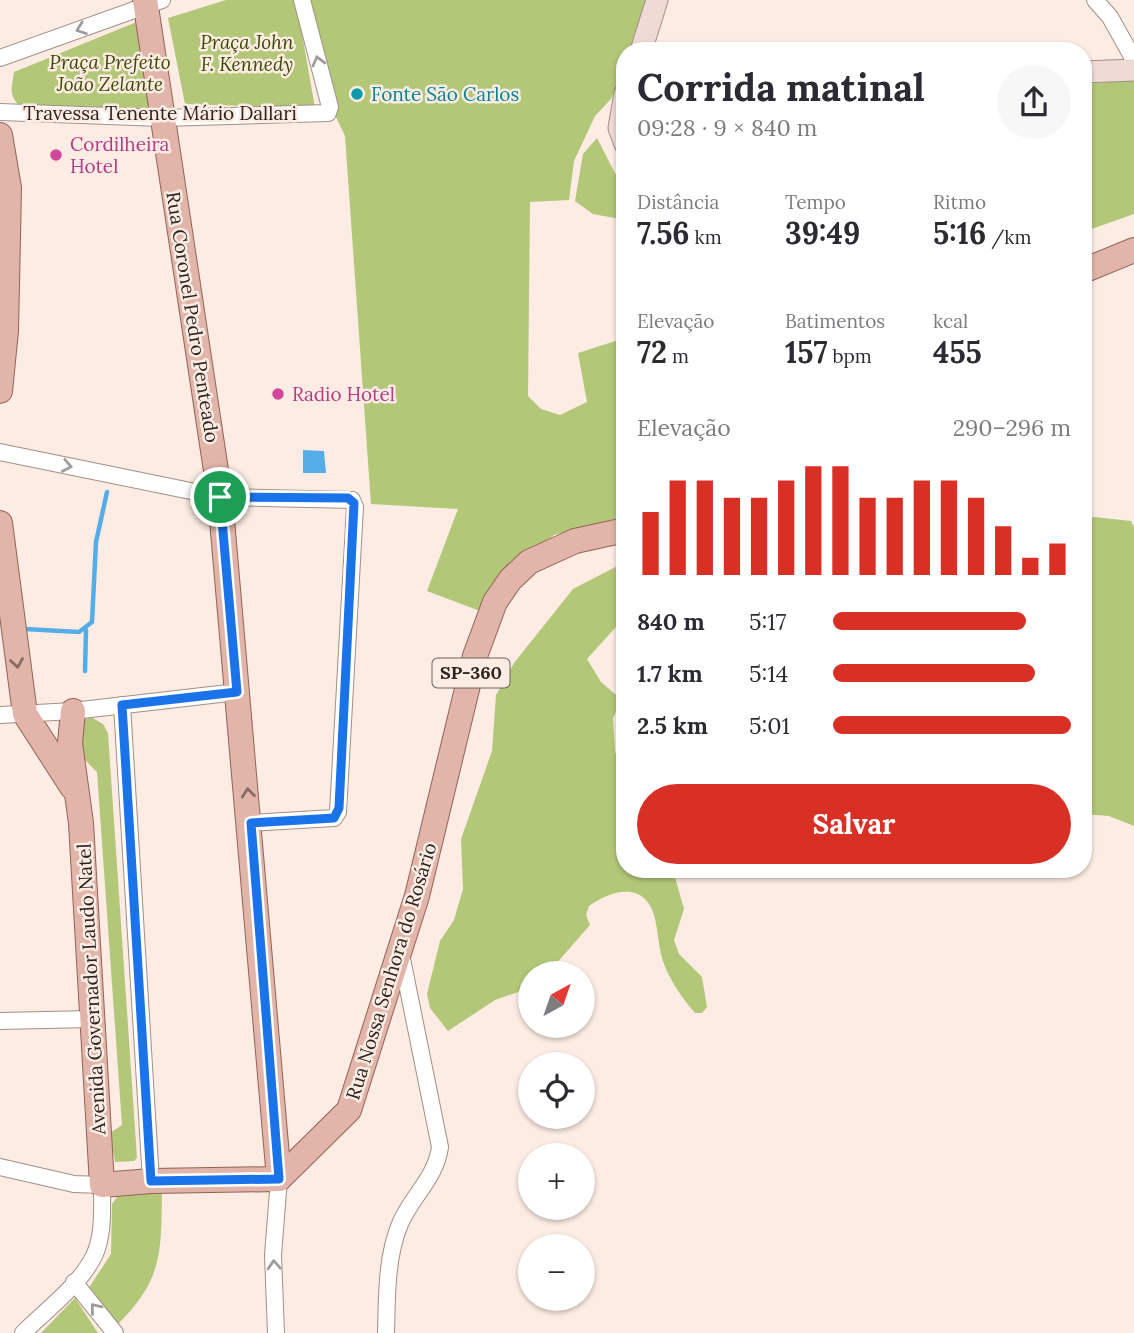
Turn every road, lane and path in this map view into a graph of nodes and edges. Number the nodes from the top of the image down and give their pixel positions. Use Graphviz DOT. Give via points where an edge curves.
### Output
graph roads {
  1 [pos="303,0"];
  2 [pos="657,0"];
  3 [pos="1095,0"];
  4 [pos="150,2"];
  5 [pos="644,42"];
  6 [pos="0,58"];
  7 [pos="1134,60"];
  8 [pos="1134,70"];
  9 [pos="1092,72"];
  10 [pos="0,112"];
  11 [pos="162,118"];
  12 [pos="2,146"];
  13 [pos="1134,250"];
  14 [pos="1092,267"];
  15 [pos="3,332"];
  16 [pos="0,391"];
  17 [pos="0,452"];
  18 [pos="220,497"];
  19 [pos="0,523"];
  20 [pos="616,532"];
  21 [pos="3,586"];
  22 [pos="237,692"];
  23 [pos="122,705"];
  24 [pos="73,711"];
  25 [pos="0,715"];
  26 [pos="25,715"];
  27 [pos="76,793"];
  28 [pos="251,823"];
  29 [pos="400,948"];
  30 [pos="92,1019"];
  31 [pos="0,1021"];
  32 [pos="0,1167"];
  33 [pos="279,1179"];
  34 [pos="151,1181"];
  35 [pos="102,1185"];
  36 [pos="74,1282"];
  37 [pos="23,1333"];
  38 [pos="115,1333"];
  39 [pos="276,1333"];
  40 [pos="386,1333"];
  11 -- 1 [label="street, Travessa Tenente Mário Dallari, one-way" via="328,113"];
  2 -- 5 [label="street"];
  3 -- 7 [label="street"];
  4 -- 6 [label="street, one-way"];
  4 -- 11 [label="main road, Rua Coronel Pedro Penteado"];
  8 -- 9 [label="street"];
  10 -- 11 [label="street, Travessa Tenente Mário Dallari"];
  11 -- 18 [label="main road, Rua Coronel Pedro Penteado"];
  12 -- 15 [label="main road" via="9,188"];
  13 -- 14 [label="main road"];
  15 -- 16 [label="main road"];
  17 -- 18 [label="street, one-way"];
  18 -- 22 [label="main road, Rua Coronel Pedro Penteado"];
  18 -- 28 [label="street" via="348,498 355,507 339,808 334,818"];
  19 -- 21 [label="main road"];
  20 -- 29 [label="main road, Rua Nossa Senhora do Rosário / SP-360" via="575,541 529,562 495,602 475,656 417,896"];
  21 -- 26 [label="main road, one-way"];
  22 -- 23 [label="street"];
  28 -- 22 [label="main road, Rua Coronel Pedro Penteado, one-way"];
  23 -- 24 [label="street"];
  23 -- 34 [label="street"];
  24 -- 26 [label="street"];
  24 -- 27 [label="main road, Avenida Governador Laudo Natel" via="70,743"];
  25 -- 26 [label="street"];
  26 -- 27 [label="main road, Avenida Governador Laudo Natel"];
  27 -- 30 [label="main road, Avenida Governador Laudo Natel"];
  28 -- 33 [label="main road, Rua Coronel Pedro Penteado"];
  29 -- 33 [label="main road, Rua Nossa Senhora do Rosário / SP-360" via="349,1110"];
  29 -- 40 [label="street" via="440,1147 432,1173 396,1234"];
  30 -- 31 [label="street"];
  30 -- 35 [label="main road, Avenida Governador Laudo Natel"];
  32 -- 35 [label="street" via="74,1184"];
  33 -- 34 [label="main road"];
  39 -- 33 [label="street, one-way" via="273,1255"];
  34 -- 35 [label="main road"];
  35 -- 36 [label="street" via="100,1237 93,1257"];
  36 -- 37 [label="street"];
  38 -- 36 [label="street, one-way"];
}
